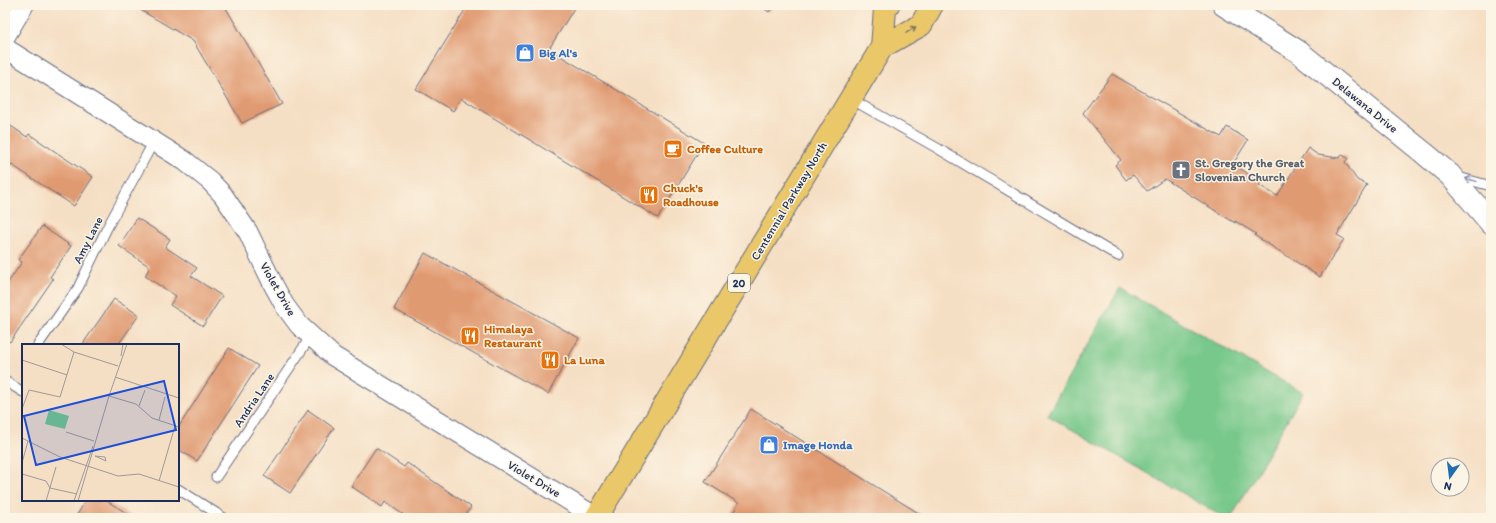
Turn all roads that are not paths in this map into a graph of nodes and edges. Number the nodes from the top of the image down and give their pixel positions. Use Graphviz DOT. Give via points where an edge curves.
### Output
graph roads {
  1 [pos="24,5"];
  2 [pos="888,5"];
  3 [pos="932,5"];
  4 [pos="1224,5"];
  5 [pos="5,37"];
  6 [pos="882,47"];
  7 [pos="5,48"];
  8 [pos="851,100"];
  9 [pos="153,143"];
  10 [pos="1450,175"];
  11 [pos="1491,186"];
  12 [pos="1491,223"];
  13 [pos="1118,256"];
  14 [pos="311,336"];
  15 [pos="39,344"];
  16 [pos="5,381"];
  17 [pos="22,391"];
  18 [pos="216,477"];
  19 [pos="179,490"];
  20 [pos="224,518"];
  21 [pos="596,518"];
  1 -- 5 [label="street"];
  2 -- 6 [label="main road, Centennial Parkway North / 20" via="885,9"];
  6 -- 3 [label="main road, Centennial Parkway North / 20, one-way" via="920,25"];
  4 -- 10 [label="street, Delawana Drive" via="1299,52"];
  6 -- 8 [label="main road, Centennial Parkway North / 20"];
  7 -- 9 [label="street, Violet Drive"];
  8 -- 13 [label="lane"];
  8 -- 21 [label="main road, Centennial Parkway North / 20"];
  9 -- 14 [label="street, Violet Drive" via="185,161 223,195 248,232 285,306"];
  9 -- 15 [label="lane, Amy Lane" via="78,288"];
  11 -- 10 [label="lane, one-way"];
  10 -- 12 [label="street, Delawana Drive"];
  14 -- 18 [label="lane, Andria Lane"];
  14 -- 21 [label="street, Violet Drive" via="338,360"];
  16 -- 17 [label="lane"];
  19 -- 20 [label="lane"];
}
